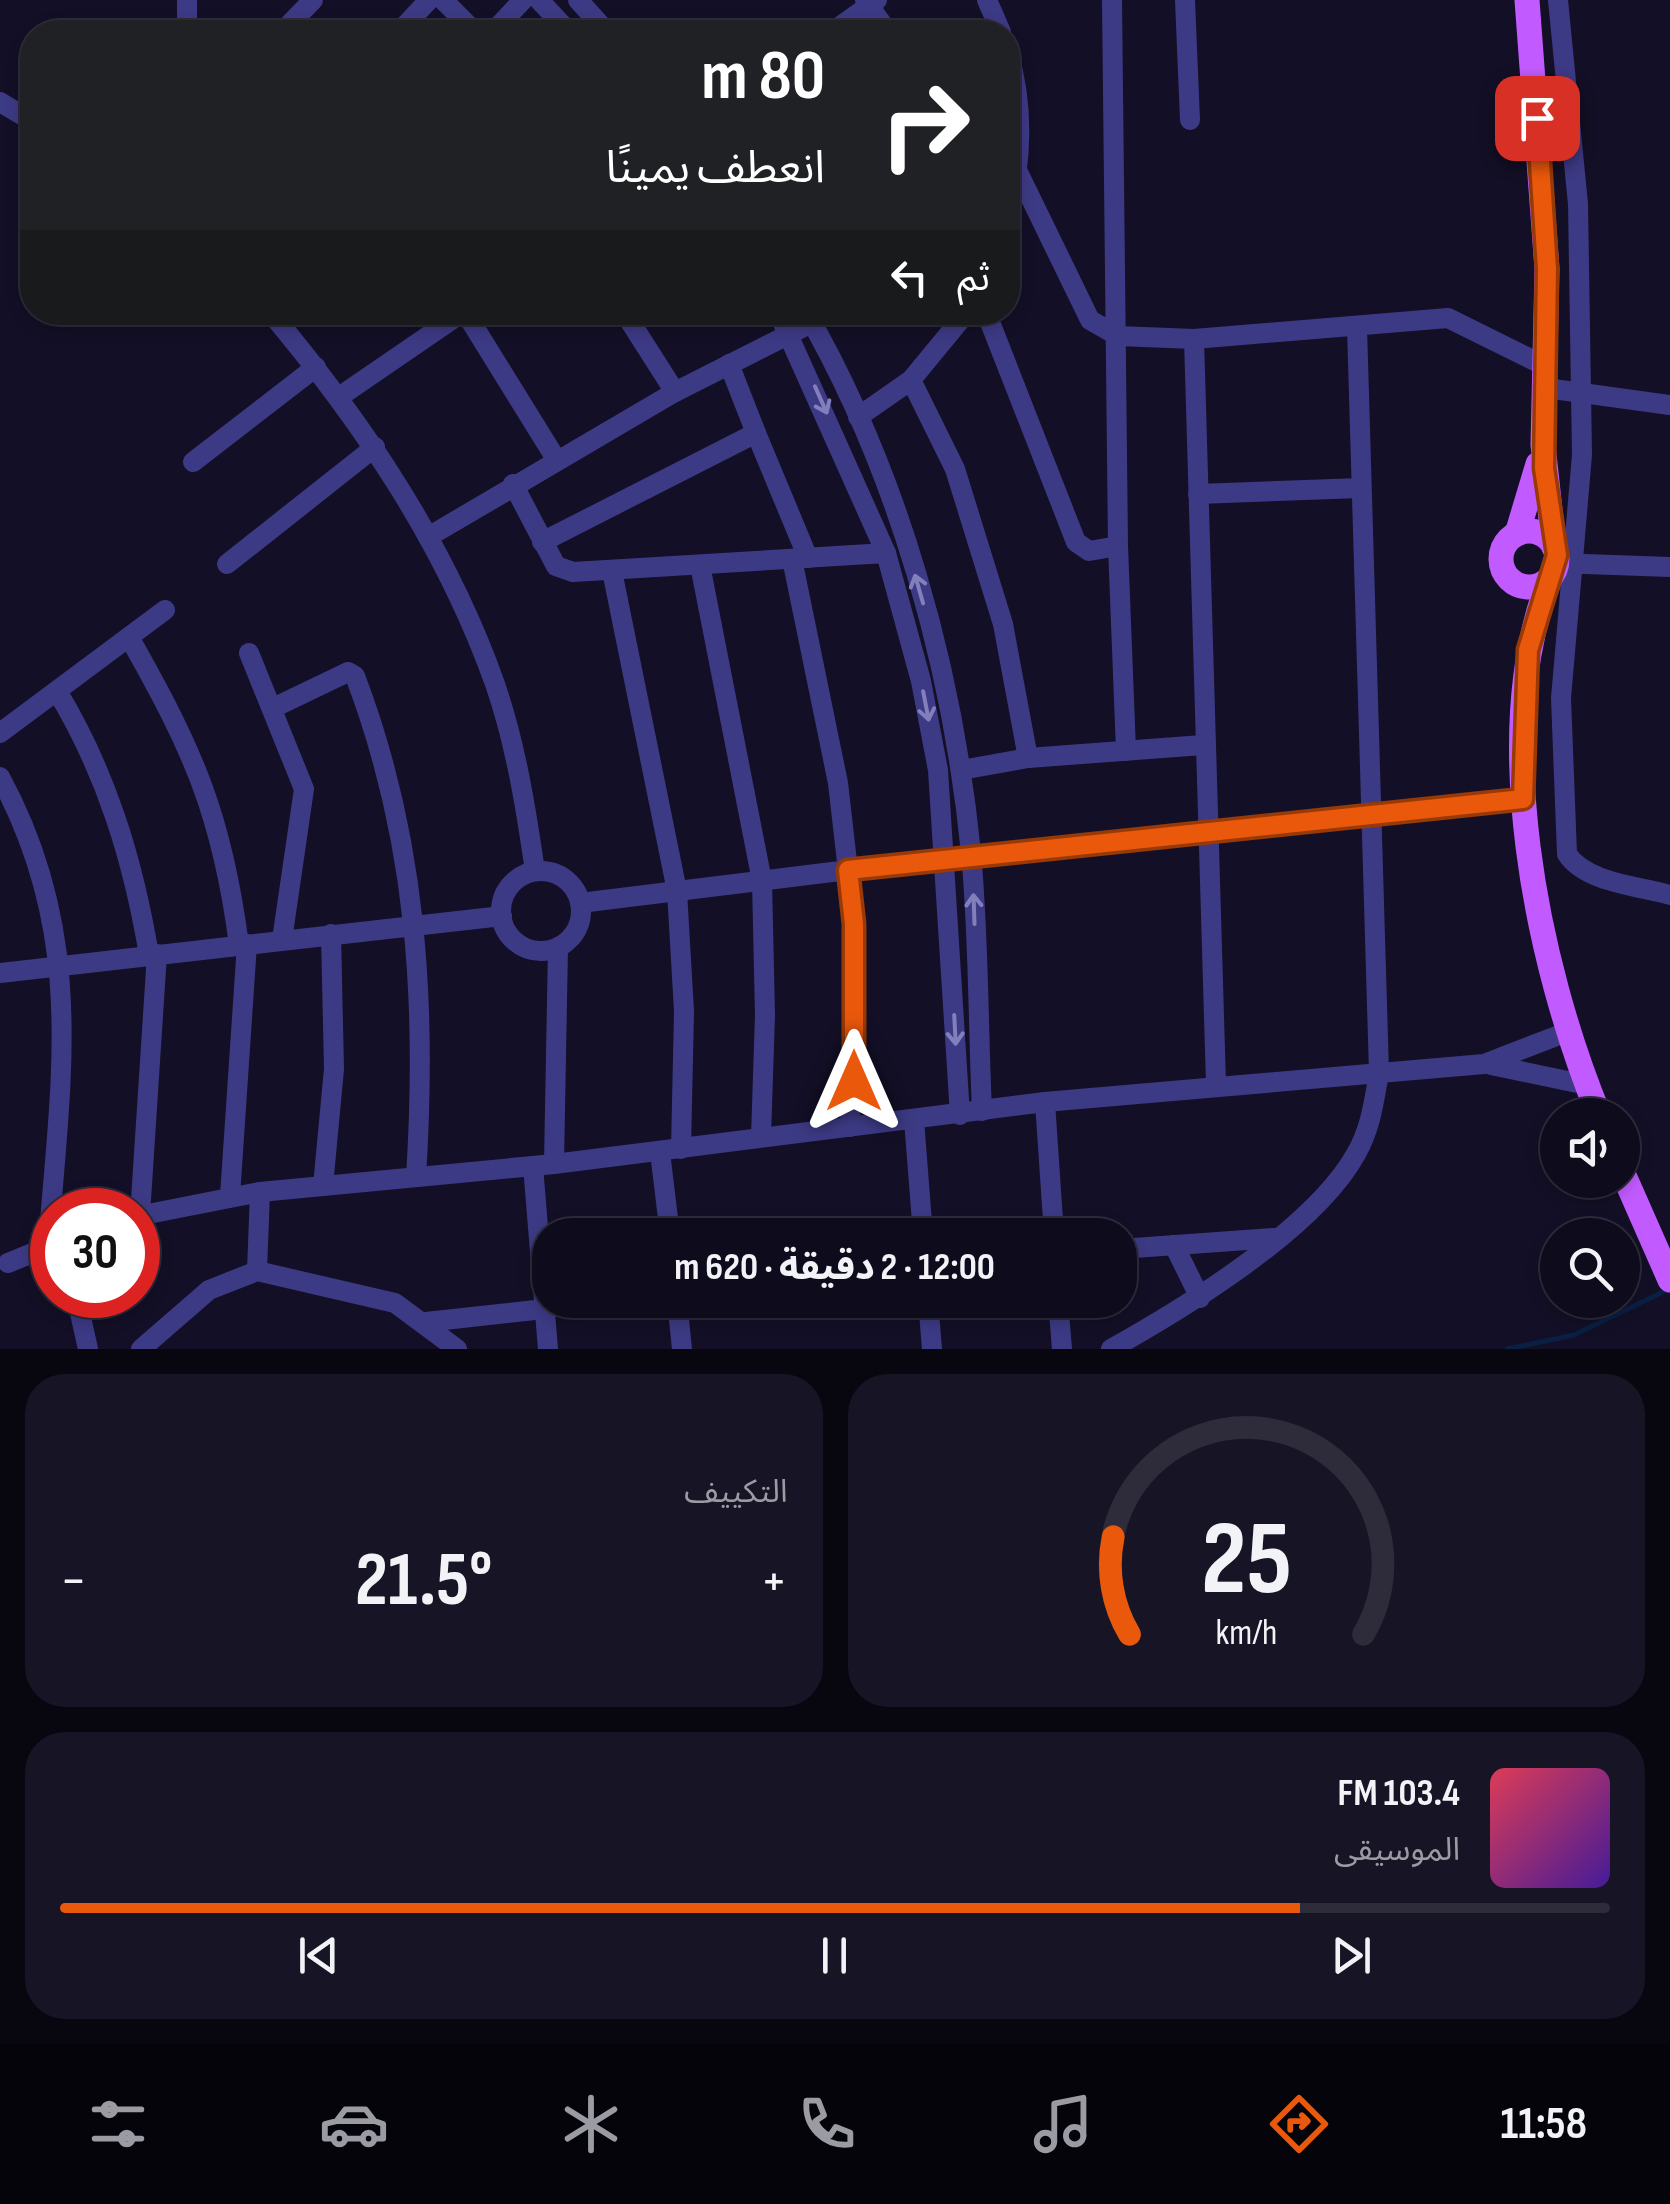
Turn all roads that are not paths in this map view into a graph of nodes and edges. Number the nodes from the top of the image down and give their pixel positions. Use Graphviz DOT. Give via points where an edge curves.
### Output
graph roads {
  1 [pos="314,0"];
  2 [pos="429,0"];
  3 [pos="443,0"];
  4 [pos="523,0"];
  5 [pos="539,0"];
  6 [pos="578,0"];
  7 [pos="1112,0"];
  8 [pos="1185,0"];
  9 [pos="1527,0"];
  10 [pos="1558,0"];
  11 [pos="871,2"];
  12 [pos="294,20"];
  13 [pos="410,20"];
  14 [pos="463,20"];
  15 [pos="504,20"];
  16 [pos="558,20"];
  17 [pos="597,20"];
  18 [pos="848,20"];
  19 [pos="1190,120"];
  20 [pos="1020,195"];
  21 [pos="281,325"];
  22 [pos="445,325"];
  23 [pos="472,325"];
  24 [pos="632,325"];
  25 [pos="786,325"];
  26 [pos="801,325"];
  27 [pos="813,325"];
  28 [pos="956,325"];
  29 [pos="991,325"];
  30 [pos="1357,327"];
  31 [pos="791,333"];
  32 [pos="1118,336"];
  33 [pos="1194,338"];
  34 [pos="729,364"];
  35 [pos="316,367"];
  36 [pos="1546,378"];
  37 [pos="911,380"];
  38 [pos="675,392"];
  39 [pos="1581,394"];
  40 [pos="340,397"];
  41 [pos="1670,405"];
  42 [pos="858,417"];
  43 [pos="756,433"];
  44 [pos="1543,445"];
  45 [pos="375,446"];
  46 [pos="556,459"];
  47 [pos="193,462"];
  48 [pos="513,484"];
  49 [pos="1361,488"];
  50 [pos="1198,494"];
  51 [pos="1516,534"];
  52 [pos="428,537"];
  53 [pos="542,542"];
  54 [pos="1118,546"];
  55 [pos="886,552"];
  56 [pos="800,558"];
  57 [pos="1559,562"];
  58 [pos="226,564"];
  59 [pos="700,565"];
  60 [pos="1670,567"];
  61 [pos="612,571"];
  62 [pos="1510,578"];
  63 [pos="165,610"];
  64 [pos="129,637"];
  65 [pos="1528,650"];
  66 [pos="249,652"];
  67 [pos="56,691"];
  68 [pos="273,708"];
  69 [pos="0,733"];
  70 [pos="1204,745"];
  71 [pos="1126,751"];
  72 [pos="1028,758"];
  73 [pos="961,770"];
  74 [pos="0,777"];
  75 [pos="1523,799"];
  76 [pos="1372,812"];
  77 [pos="1206,833"];
  78 [pos="972,856"];
  79 [pos="946,858"];
  80 [pos="848,870"];
  81 [pos="535,872"];
  82 [pos="762,881"];
  83 [pos="677,891"];
  84 [pos="1670,894"];
  85 [pos="580,903"];
  86 [pos="502,916"];
  87 [pos="416,925"];
  88 [pos="332,934"];
  89 [pos="282,940"];
  90 [pos="243,944"];
  91 [pos="558,947"];
  92 [pos="153,955"];
  93 [pos="61,965"];
  94 [pos="0,973"];
  95 [pos="1568,1032"];
  96 [pos="1484,1064"];
  97 [pos="1379,1073"];
  98 [pos="1216,1084"];
  99 [pos="1586,1085"];
  100 [pos="1592,1098"];
  101 [pos="1045,1102"];
  102 [pos="982,1111"];
  103 [pos="960,1115"];
  104 [pos="914,1120"];
  105 [pos="850,1128"];
  106 [pos="762,1138"];
  107 [pos="671,1150"];
  108 [pos="544,1165"];
  109 [pos="416,1177"];
  110 [pos="323,1186"];
  111 [pos="54,1188"];
  112 [pos="141,1188"];
  113 [pos="260,1192"];
  114 [pos="230,1196"];
  115 [pos="1634,1198"];
  116 [pos="160,1211"];
  117 [pos="544,1218"];
  118 [pos="670,1218"];
  119 [pos="922,1218"];
  120 [pos="1053,1218"];
  121 [pos="1274,1238"];
  122 [pos="1174,1245"];
  123 [pos="1137,1248"];
  124 [pos="30,1254"];
  125 [pos="8,1264"];
  126 [pos="1665,1269"];
  127 [pos="257,1271"];
  128 [pos="1200,1298"];
  129 [pos="532,1310"];
  130 [pos="81,1318"];
  131 [pos="545,1318"];
  132 [pos="679,1318"];
  133 [pos="929,1318"];
  134 [pos="1059,1318"];
  135 [pos="426,1322"];
  136 [pos="88,1349"];
  137 [pos="141,1349"];
  138 [pos="458,1349"];
  139 [pos="548,1349"];
  140 [pos="682,1349"];
  141 [pos="932,1349"];
  142 [pos="1062,1349"];
  143 [pos="1112,1349"];
  1 -- 12 [label="street"];
  2 -- 13 [label="street"];
  3 -- 14 [label="street"];
  4 -- 15 [label="street"];
  5 -- 16 [label="street"];
  6 -- 17 [label="street"];
  7 -- 32 [label="street"];
  8 -- 19 [label="street"];
  9 -- 36 [label="main road" via="1547,269"];
  10 -- 39 [label="street" via="1578,204"];
  11 -- 18 [label="street"];
  20 -- 32 [label="street" via="1090,320"];
  21 -- 35 [label="street"];
  22 -- 40 [label="street"];
  23 -- 46 [label="street"];
  24 -- 38 [label="street"];
  25 -- 31 [label="street"];
  26 -- 31 [label="street"];
  27 -- 42 [label="street"];
  28 -- 37 [label="street"];
  29 -- 54 [label="street" via="1076,542 1090,551"];
  30 -- 33 [label="street"];
  30 -- 36 [label="street" via="1448,318"];
  30 -- 49 [label="street"];
  31 -- 34 [label="street"];
  31 -- 55 [label="street, one-way"];
  32 -- 33 [label="street"];
  32 -- 54 [label="street"];
  33 -- 50 [label="street"];
  34 -- 38 [label="street"];
  34 -- 43 [label="street"];
  35 -- 40 [label="street"];
  35 -- 47 [label="street"];
  36 -- 39 [label="street"];
  36 -- 44 [label="main road"];
  37 -- 42 [label="street"];
  37 -- 72 [label="street" via="956,470 972,521 1003,624"];
  38 -- 46 [label="street"];
  39 -- 41 [label="street"];
  39 -- 57 [label="street"];
  40 -- 45 [label="street"];
  73 -- 42 [label="street, one-way" via="924,604"];
  43 -- 53 [label="street"];
  43 -- 56 [label="street"];
  44 -- 51 [label="main road"];
  44 -- 57 [label="main road"];
  45 -- 52 [label="street"];
  45 -- 58 [label="street"];
  46 -- 48 [label="street"];
  48 -- 52 [label="street"];
  48 -- 53 [label="street"];
  49 -- 50 [label="street"];
  49 -- 76 [label="street"];
  50 -- 70 [label="street"];
  51 -- 57 [label="main road" via="1538,532"];
  51 -- 62 [label="main road" via="1502,554"];
  52 -- 81 [label="street" via="495,684"];
  53 -- 61 [label="street" via="561,569"];
  54 -- 71 [label="street"];
  55 -- 56 [label="street"];
  55 -- 79 [label="street, one-way" via="922,682"];
  56 -- 59 [label="street"];
  56 -- 80 [label="street"];
  57 -- 60 [label="street"];
  57 -- 62 [label="main road" via="1535,586"];
  57 -- 65 [label="main road"];
  57 -- 84 [label="street" via="1567,854 1594,874"];
  59 -- 61 [label="street"];
  59 -- 82 [label="street"];
  61 -- 83 [label="street"];
  62 -- 65 [label="main road"];
  63 -- 64 [label="street"];
  64 -- 67 [label="street"];
  64 -- 90 [label="street" via="205,786"];
  65 -- 75 [label="main road"];
  66 -- 68 [label="street"];
  67 -- 69 [label="street"];
  67 -- 92 [label="street" via="114,806"];
  68 -- 87 [label="street" via="344,672 355,676 397,812"];
  68 -- 89 [label="street" via="304,790"];
  70 -- 71 [label="street"];
  70 -- 77 [label="street"];
  71 -- 72 [label="street"];
  72 -- 73 [label="street"];
  73 -- 78 [label="street"];
  74 -- 93 [label="street" via="35,853"];
  75 -- 76 [label="street"];
  75 -- 95 [label="main road" via="1535,894"];
  76 -- 77 [label="street"];
  76 -- 97 [label="street"];
  77 -- 78 [label="street"];
  77 -- 98 [label="street"];
  78 -- 79 [label="street"];
  102 -- 78 [label="street, one-way"];
  79 -- 80 [label="street"];
  79 -- 103 [label="street, one-way"];
  80 -- 82 [label="street"];
  80 -- 105 [label="street" via="854,924"];
  81 -- 85 [label="street" via="569,882"];
  81 -- 86 [label="street" via="507,889"];
  82 -- 83 [label="street"];
  82 -- 106 [label="street"];
  83 -- 85 [label="street"];
  83 -- 107 [label="street" via="684,1010"];
  85 -- 91 [label="street" via="576,929"];
  86 -- 87 [label="street"];
  86 -- 91 [label="street" via="519,945"];
  87 -- 88 [label="street"];
  87 -- 109 [label="street"];
  88 -- 89 [label="street"];
  88 -- 110 [label="street" via="334,1069"];
  89 -- 90 [label="street"];
  90 -- 92 [label="street"];
  90 -- 114 [label="street"];
  91 -- 108 [label="street"];
  92 -- 93 [label="street"];
  92 -- 112 [label="street"];
  93 -- 94 [label="street"];
  93 -- 111 [label="street" via="64,1047"];
  95 -- 96 [label="street"];
  95 -- 99 [label="main road"];
  96 -- 97 [label="street"];
  96 -- 99 [label="street"];
  97 -- 98 [label="street"];
  97 -- 121 [label="street" via="1370,1122 1338,1182"];
  98 -- 101 [label="street"];
  99 -- 100 [label="main road"];
  101 -- 102 [label="street"];
  101 -- 120 [label="street"];
  102 -- 103 [label="street"];
  103 -- 104 [label="street"];
  104 -- 105 [label="street"];
  104 -- 119 [label="street"];
  105 -- 106 [label="street"];
  106 -- 107 [label="street"];
  107 -- 108 [label="street"];
  107 -- 118 [label="street"];
  108 -- 109 [label="street"];
  108 -- 117 [label="street"];
  109 -- 110 [label="street"];
  110 -- 113 [label="street"];
  113 -- 114 [label="street"];
  113 -- 127 [label="street"];
  114 -- 116 [label="street"];
  115 -- 126 [label="main road"];
  121 -- 122 [label="street"];
  121 -- 128 [label="street"];
  122 -- 123 [label="street"];
  122 -- 128 [label="street"];
  124 -- 125 [label="street"];
  127 -- 135 [label="street" via="394,1303"];
  127 -- 137 [label="street" via="210,1290"];
  128 -- 143 [label="street"];
  129 -- 135 [label="street"];
  130 -- 136 [label="street"];
  131 -- 139 [label="street"];
  132 -- 140 [label="street"];
  133 -- 141 [label="street"];
  134 -- 142 [label="street"];
  135 -- 138 [label="street"];
}
